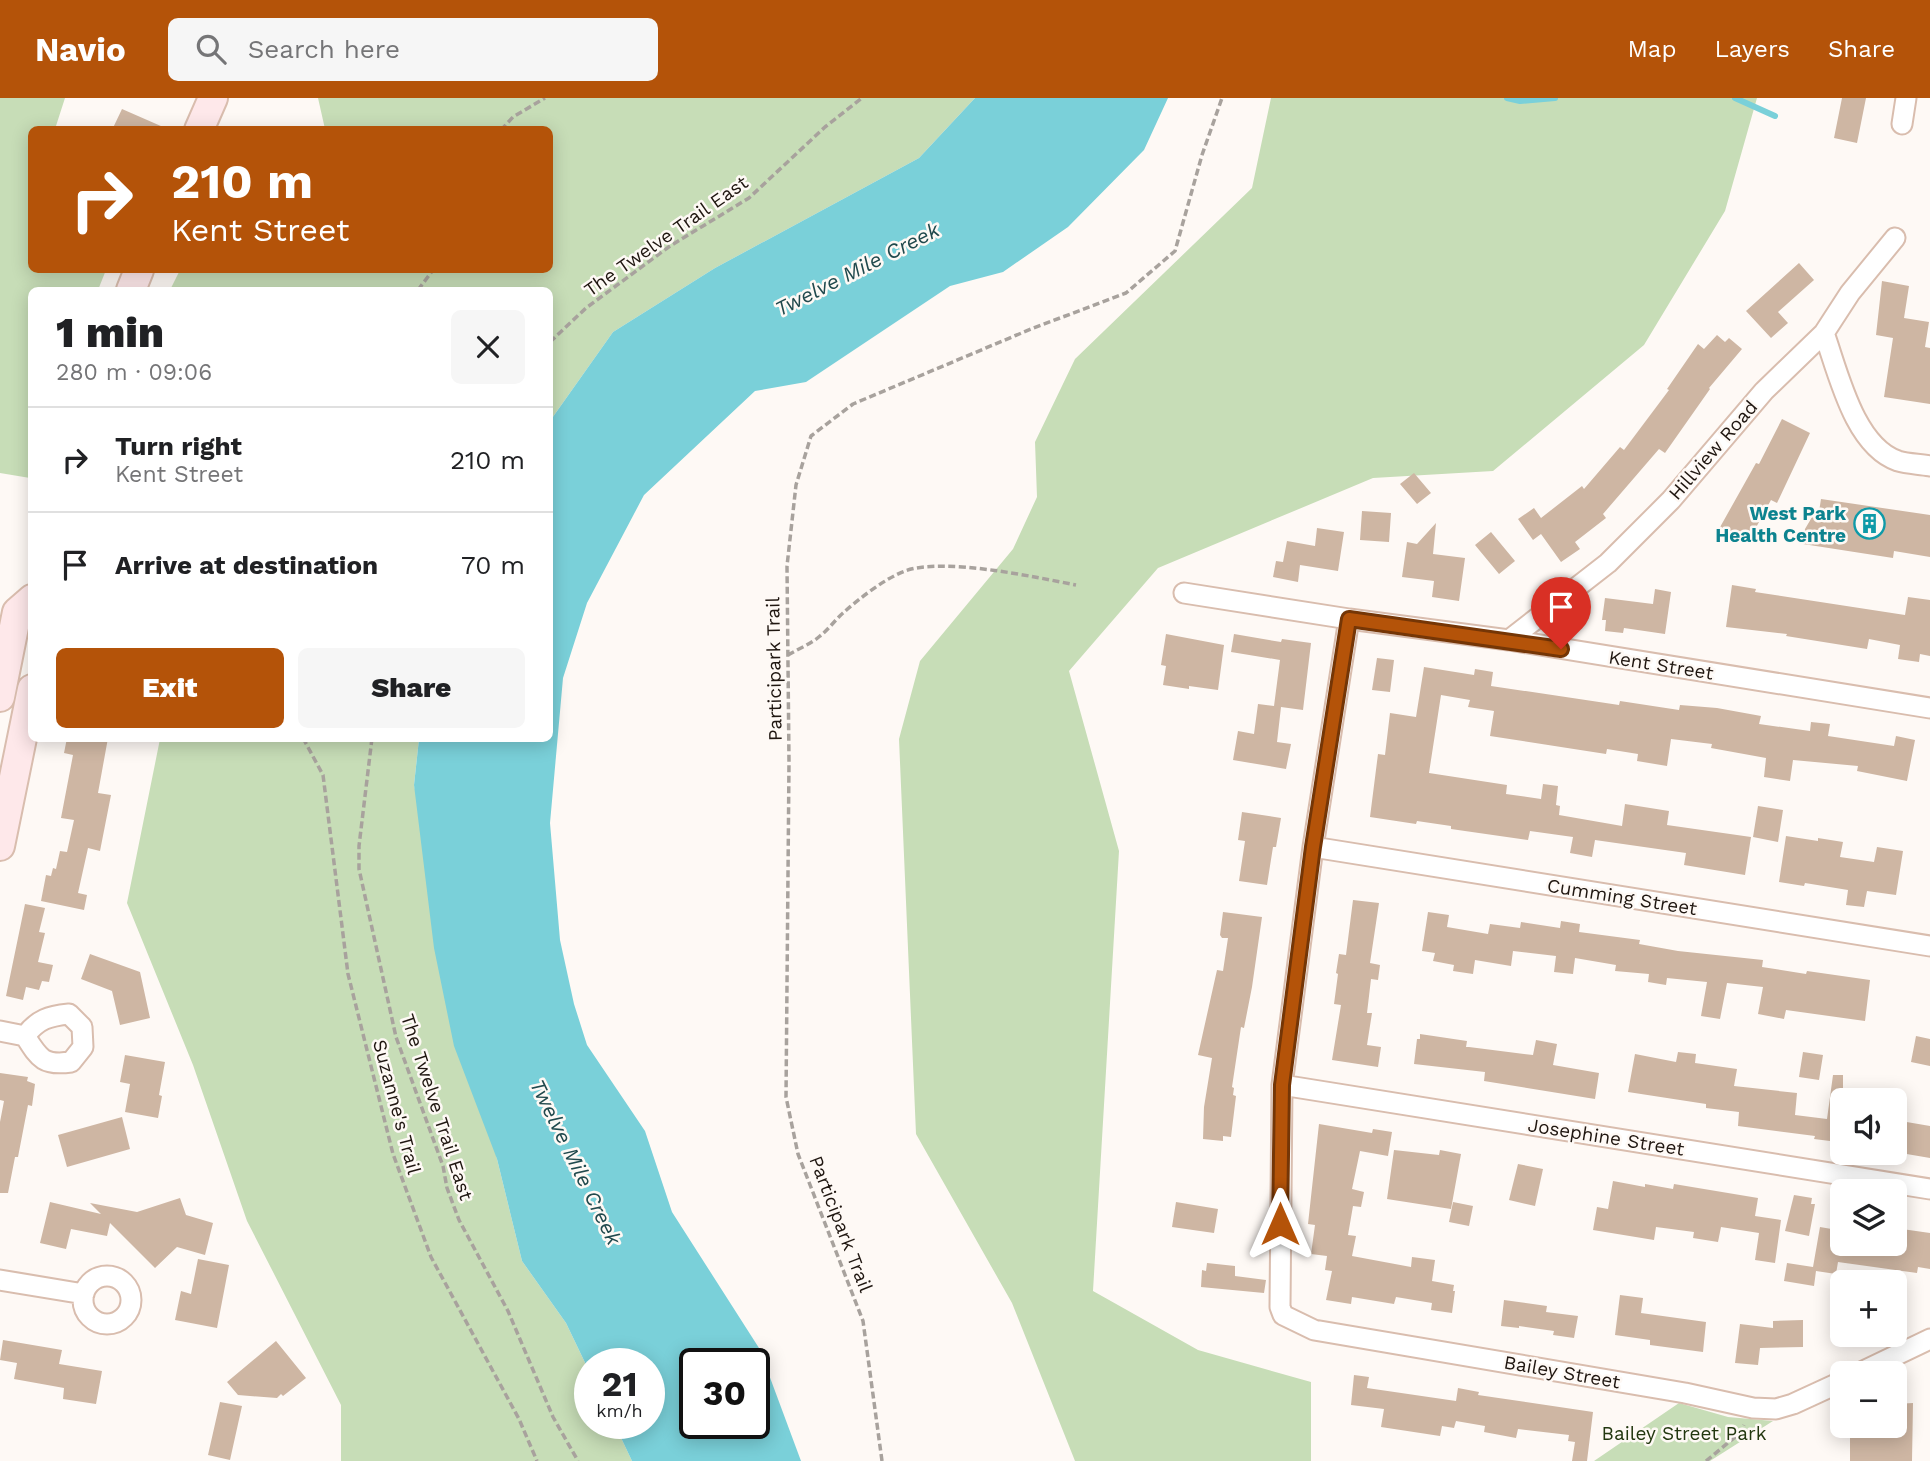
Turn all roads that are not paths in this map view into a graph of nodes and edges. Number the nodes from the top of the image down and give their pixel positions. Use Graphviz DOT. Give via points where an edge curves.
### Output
graph roads {
  1 [pos="213,98"];
  2 [pos="1906,98"];
  3 [pos="1902,124"];
  4 [pos="201,126"];
  5 [pos="1895,238"];
  6 [pos="1824,333"];
  7 [pos="1930,466"];
  8 [pos="1184,593"];
  9 [pos="28,602"];
  10 [pos="1349,619"];
  11 [pos="1509,640"];
  12 [pos="0,696"];
  13 [pos="28,702"];
  14 [pos="1930,708"];
  15 [pos="8,766"];
  16 [pos="0,846"];
  17 [pos="1313,847"];
  18 [pos="1930,946"];
  19 [pos="0,1031"];
  20 [pos="25,1036"];
  21 [pos="1282,1085"];
  22 [pos="1930,1189"];
  23 [pos="0,1280"];
  24 [pos="84,1293"];
  25 [pos="1930,1339"];
  26 [pos="1884,1361"];
  27 [pos="1830,1387"];
  1 -- 4 [label="street"];
  2 -- 3 [label="street"];
  5 -- 6 [label="street, Hillview Road"];
  6 -- 7 [label="street" via="1857,422 1869,439 1898,461"];
  6 -- 11 [label="street, Hillview Road" via="1764,391 1671,500 1608,563"];
  8 -- 10 [label="street, Kent Street"];
  9 -- 12 [label="street" via="17,612"];
  10 -- 11 [label="street, Kent Street"];
  10 -- 17 [label="street"];
  11 -- 14 [label="street, Kent Street"];
  13 -- 15 [label="street"];
  15 -- 16 [label="street"];
  17 -- 18 [label="street, Cumming Street"];
  17 -- 21 [label="street"];
  19 -- 20 [label="street"];
  21 -- 22 [label="street, Josephine Street"];
  21 -- 27 [label="street, Bailey Street" via="1283,1315 1314,1330 1753,1408 1776,1409"];
  23 -- 24 [label="street"];
  25 -- 26 [label="street"];
}
